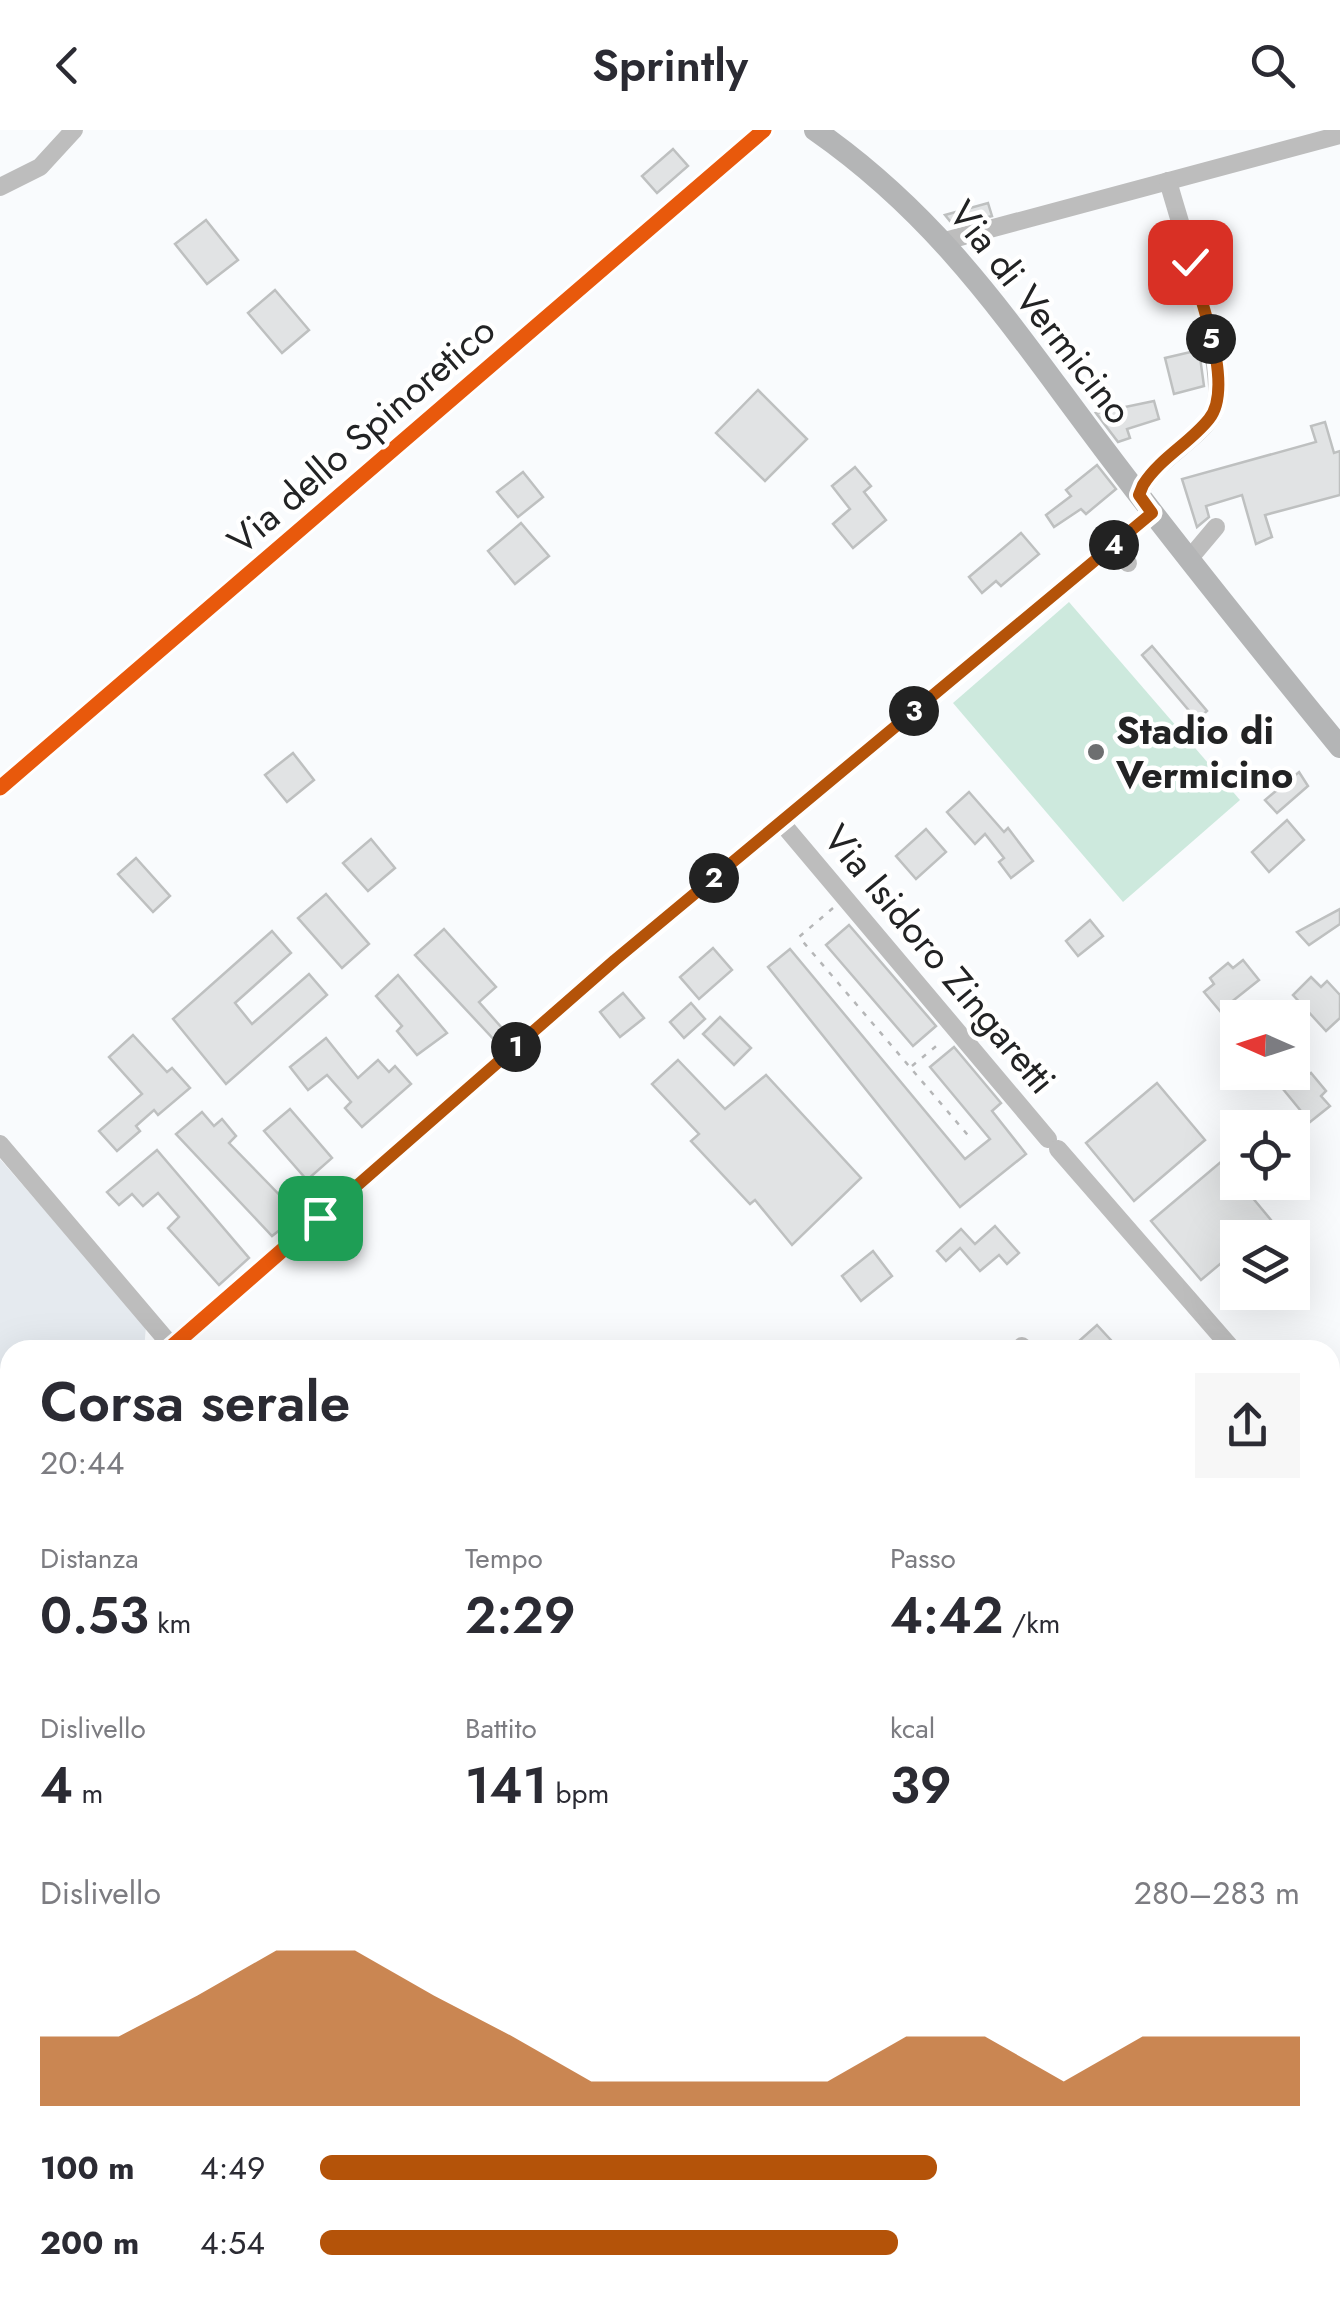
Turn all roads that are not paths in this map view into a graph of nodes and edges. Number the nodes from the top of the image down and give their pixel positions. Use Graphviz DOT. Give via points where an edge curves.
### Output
graph roads {
  1 [pos="74,130"];
  2 [pos="764,130"];
  3 [pos="815,130"];
  4 [pos="1340,136"];
  5 [pos="1168,182"];
  6 [pos="0,187"];
  7 [pos="945,241"];
  8 [pos="1146,504"];
  9 [pos="1216,527"];
  10 [pos="1113,545"];
  11 [pos="1195,552"];
  12 [pos="1128,563"];
  13 [pos="1340,747"];
  14 [pos="0,788"];
  15 [pos="782,822"];
  16 [pos="0,1144"];
  17 [pos="164,1340"];
  18 [pos="182,1340"];
  19 [pos="1224,1340"];
  1 -- 6 [label="street" via="50,160"];
  2 -- 14 [label="street, Via dello Spinoretico"];
  3 -- 7 [label="main road, Via di Vermicino" via="881,178"];
  4 -- 5 [label="street"];
  5 -- 7 [label="street"];
  5 -- 8 [label="street" via="1213,350 1218,399 1209,419 1150,476"];
  7 -- 8 [label="main road, Via di Vermicino"];
  8 -- 10 [label="street"];
  8 -- 13 [label="main road, Via di Vermicino"];
  9 -- 11 [label="street"];
  10 -- 12 [label="street"];
  10 -- 15 [label="street"];
  15 -- 18 [label="street"];
  15 -- 19 [label="street, Via Isidoro Zingaretti"];
  16 -- 17 [label="street"];
}
